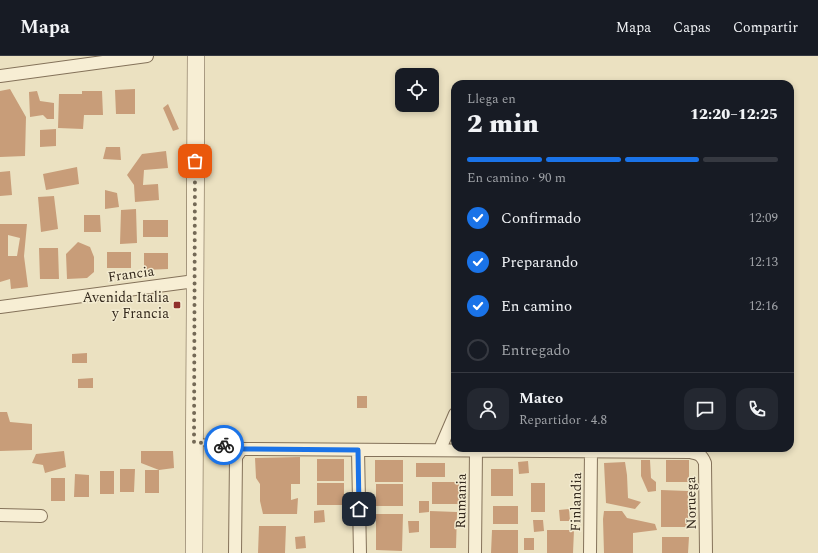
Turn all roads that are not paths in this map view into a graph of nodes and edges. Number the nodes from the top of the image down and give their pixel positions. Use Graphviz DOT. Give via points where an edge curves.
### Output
graph roads {
  1 [pos="147,56"];
  2 [pos="196,56"];
  3 [pos="0,76"];
  4 [pos="195,281"];
  5 [pos="0,307"];
  6 [pos="451,423"];
  7 [pos="194,442"];
  8 [pos="244,449"];
  9 [pos="440,449"];
  10 [pos="451,449"];
  11 [pos="358,450"];
  12 [pos="476,452"];
  13 [pos="591,452"];
  14 [pos="690,452"];
  15 [pos="0,515"];
  16 [pos="41,516"];
  17 [pos="194,553"];
  18 [pos="235,553"];
  19 [pos="360,553"];
  20 [pos="475,553"];
  21 [pos="590,553"];
  22 [pos="706,553"];
  1 -- 3 [label="street"];
  2 -- 4 [label="street"];
  4 -- 5 [label="street, Francia"];
  4 -- 7 [label="street"];
  6 -- 9 [label="street"];
  7 -- 8 [label="lane"];
  7 -- 17 [label="street"];
  8 -- 11 [label="street"];
  8 -- 18 [label="street" via="236,457"];
  9 -- 10 [label="street"];
  9 -- 11 [label="street"];
  11 -- 19 [label="street"];
  12 -- 20 [label="street, Rumania"];
  13 -- 21 [label="street, Finlandia"];
  14 -- 22 [label="street, Noruega" via="700,454 705,463"];
  15 -- 16 [label="street"];
}
